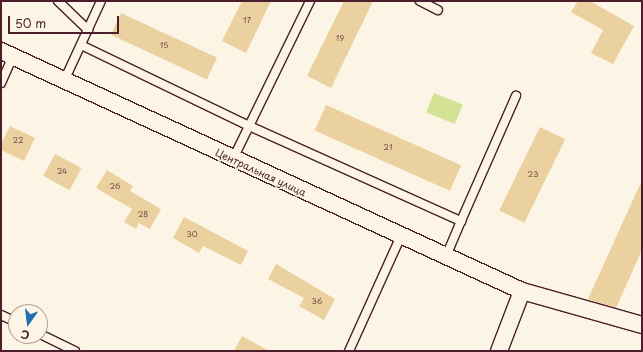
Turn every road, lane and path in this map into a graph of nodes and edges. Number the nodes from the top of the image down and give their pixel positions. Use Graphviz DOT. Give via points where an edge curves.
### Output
graph roads {
  1 [pos="58,1"];
  2 [pos="101,1"];
  3 [pos="310,1"];
  4 [pos="420,1"];
  5 [pos="438,10"];
  6 [pos="88,30"];
  7 [pos="82,45"];
  8 [pos="7,54"];
  9 [pos="64,81"];
  10 [pos="1,83"];
  11 [pos="516,96"];
  12 [pos="247,125"];
  13 [pos="233,159"];
  14 [pos="461,221"];
  15 [pos="401,236"];
  16 [pos="446,256"];
  17 [pos="522,291"];
  18 [pos="642,325"];
  19 [pos="48,338"];
  20 [pos="75,351"];
  21 [pos="349,351"];
  22 [pos="498,351"];
  1 -- 6 [label="lane"];
  2 -- 6 [label="lane"];
  3 -- 12 [label="lane"];
  4 -- 5 [label="lane"];
  6 -- 7 [label="lane"];
  7 -- 9 [label="lane"];
  7 -- 12 [label="lane"];
  8 -- 9 [label="street, Центральная улица"];
  8 -- 10 [label="lane"];
  9 -- 13 [label="street, Центральная улица"];
  11 -- 14 [label="lane"];
  12 -- 13 [label="lane"];
  12 -- 14 [label="lane"];
  13 -- 15 [label="street, Центральная улица"];
  14 -- 16 [label="lane"];
  15 -- 16 [label="street, Центральная улица"];
  15 -- 21 [label="lane"];
  16 -- 17 [label="street, Центральная улица"];
  17 -- 18 [label="street, Центральная улица"];
  17 -- 22 [label="street"];
  19 -- 20 [label="lane"];
}
